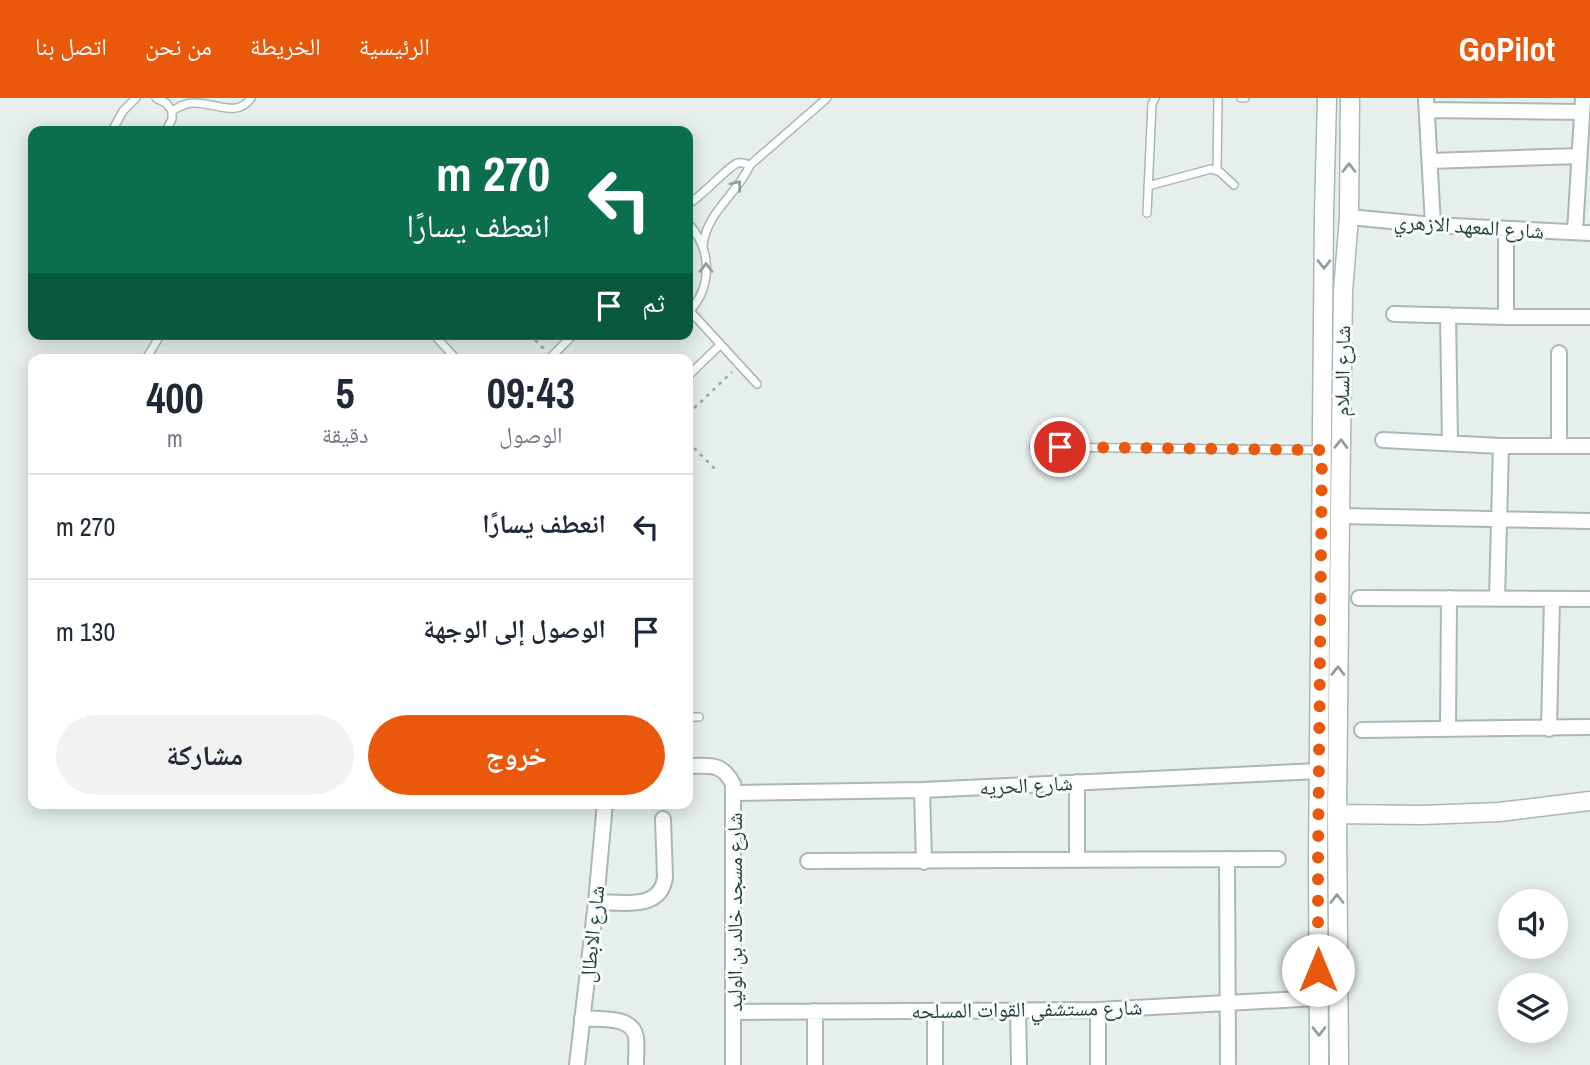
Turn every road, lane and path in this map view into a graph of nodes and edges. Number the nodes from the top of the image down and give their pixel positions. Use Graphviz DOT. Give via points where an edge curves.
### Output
graph roads {
  1 [pos="136,98"];
  2 [pos="156,98"];
  3 [pos="251,98"];
  4 [pos="827,98"];
  5 [pos="1155,98"];
  6 [pos="1218,98"];
  7 [pos="1327,98"];
  8 [pos="1350,98"];
  9 [pos="1427,104"];
  10 [pos="1582,105"];
  11 [pos="172,111"];
  12 [pos="115,126"];
  13 [pos="168,126"];
  14 [pos="1579,156"];
  15 [pos="1430,161"];
  16 [pos="750,165"];
  17 [pos="1217,170"];
  18 [pos="1234,185"];
  19 [pos="1148,186"];
  20 [pos="693,201"];
  21 [pos="1147,213"];
  22 [pos="1349,217"];
  23 [pos="1433,225"];
  24 [pos="693,229"];
  25 [pos="1506,229"];
  26 [pos="1583,233"];
  27 [pos="703,246"];
  28 [pos="1324,291"];
  29 [pos="1343,291"];
  30 [pos="693,306"];
  31 [pos="1394,314"];
  32 [pos="693,316"];
  33 [pos="1448,316"];
  34 [pos="1506,317"];
  35 [pos="1590,317"];
  36 [pos="439,340"];
  37 [pos="534,340"];
  38 [pos="568,340"];
  39 [pos="720,345"];
  40 [pos="1559,353"];
  41 [pos="451,354"];
  42 [pos="547,354"];
  43 [pos="553,354"];
  44 [pos="739,365"];
  45 [pos="693,371"];
  46 [pos="757,384"];
  47 [pos="693,409"];
  48 [pos="1383,440"];
  49 [pos="1450,443"];
  50 [pos="1501,446"];
  51 [pos="1559,446"];
  52 [pos="1590,446"];
  53 [pos="693,447"];
  54 [pos="1034,447"];
  55 [pos="1322,450"];
  56 [pos="716,470"];
  57 [pos="1340,516"];
  58 [pos="1499,520"];
  59 [pos="1590,521"];
  60 [pos="1359,597"];
  61 [pos="1449,598"];
  62 [pos="1497,599"];
  63 [pos="1552,599"];
  64 [pos="1590,599"];
  65 [pos="693,717"];
  66 [pos="699,717"];
  67 [pos="1590,727"];
  68 [pos="1448,729"];
  69 [pos="1549,729"];
  70 [pos="1362,730"];
  71 [pos="693,766"];
  72 [pos="1319,771"];
  73 [pos="1077,782"];
  74 [pos="922,790"];
  75 [pos="734,793"];
  76 [pos="1590,801"];
  77 [pos="604,809"];
  78 [pos="1337,814"];
  79 [pos="663,819"];
  80 [pos="1077,859"];
  81 [pos="1227,859"];
  82 [pos="1278,859"];
  83 [pos="808,861"];
  84 [pos="924,862"];
  85 [pos="596,902"];
  86 [pos="1319,998"];
  87 [pos="1228,1003"];
  88 [pos="1018,1010"];
  89 [pos="1098,1010"];
  90 [pos="815,1011"];
  91 [pos="935,1011"];
  92 [pos="734,1012"];
  93 [pos="582,1018"];
  94 [pos="577,1065"];
  95 [pos="636,1065"];
  96 [pos="733,1065"];
  97 [pos="816,1065"];
  98 [pos="935,1065"];
  99 [pos="1019,1065"];
  100 [pos="1098,1065"];
  101 [pos="1228,1065"];
  102 [pos="1319,1065"];
  103 [pos="1339,1065"];
  1 -- 12 [label="lane"];
  2 -- 11 [label="lane"];
  3 -- 11 [label="lane" via="237,107 201,102"];
  4 -- 16 [label="lane"];
  5 -- 19 [label="lane"];
  6 -- 17 [label="lane"];
  7 -- 28 [label="street, شارع السلام, one-way"];
  22 -- 8 [label="street, شارع السلام, one-way"];
  9 -- 10 [label="street"];
  9 -- 15 [label="street"];
  10 -- 14 [label="street"];
  11 -- 13 [label="lane"];
  14 -- 15 [label="street"];
  14 -- 26 [label="street"];
  15 -- 23 [label="street"];
  16 -- 20 [label="lane" via="732,166"];
  27 -- 16 [label="lane, one-way" via="709,222"];
  17 -- 18 [label="lane"];
  17 -- 19 [label="lane" via="1205,169"];
  19 -- 21 [label="lane"];
  22 -- 23 [label="street, شارع المعهد الازهري"];
  22 -- 29 [label="street, شارع السلام"];
  23 -- 25 [label="street, شارع المعهد الازهري"];
  24 -- 27 [label="lane"];
  25 -- 26 [label="street, شارع المعهد الازهري"];
  25 -- 34 [label="street"];
  30 -- 27 [label="lane, one-way" via="706,281"];
  28 -- 29 [label="street"];
  28 -- 55 [label="street, شارع السلام"];
  57 -- 29 [label="street, شارع السلام, one-way"];
  31 -- 33 [label="street"];
  32 -- 39 [label="lane"];
  33 -- 34 [label="street"];
  33 -- 49 [label="street"];
  34 -- 35 [label="street"];
  36 -- 41 [label="lane"];
  37 -- 42 [label="path"];
  38 -- 43 [label="lane"];
  39 -- 44 [label="lane"];
  39 -- 45 [label="lane"];
  40 -- 51 [label="street"];
  44 -- 46 [label="lane"];
  44 -- 47 [label="path"];
  48 -- 49 [label="street"];
  49 -- 50 [label="street"];
  50 -- 51 [label="street"];
  50 -- 58 [label="street"];
  51 -- 52 [label="street"];
  53 -- 56 [label="path"];
  54 -- 55 [label="lane"];
  55 -- 72 [label="street, شارع السلام"];
  57 -- 58 [label="street"];
  78 -- 57 [label="street, شارع السلام, one-way"];
  58 -- 59 [label="street"];
  58 -- 62 [label="street"];
  60 -- 61 [label="street"];
  61 -- 62 [label="street"];
  61 -- 68 [label="street"];
  62 -- 63 [label="street"];
  63 -- 64 [label="street"];
  63 -- 69 [label="street"];
  65 -- 66 [label="lane"];
  67 -- 69 [label="street"];
  68 -- 69 [label="street"];
  68 -- 70 [label="street"];
  71 -- 75 [label="street, شارع مسجد خالد بن الوليد" via="723,770"];
  72 -- 73 [label="street, شارع الحريه"];
  72 -- 86 [label="street, شارع السلام"];
  73 -- 74 [label="street, شارع الحريه"];
  73 -- 80 [label="street"];
  74 -- 75 [label="street, شارع الحريه"];
  74 -- 84 [label="street"];
  75 -- 92 [label="street, شارع مسجد خالد بن الوليد"];
  76 -- 78 [label="street" via="1499,812"];
  77 -- 85 [label="street, شارع الابطال"];
  103 -- 78 [label="street, شارع السلام, one-way"];
  79 -- 85 [label="street" via="665,877 660,893 645,902"];
  80 -- 81 [label="street"];
  80 -- 84 [label="street"];
  81 -- 82 [label="street"];
  81 -- 87 [label="street"];
  83 -- 84 [label="street"];
  85 -- 93 [label="street, شارع الابطال"];
  86 -- 87 [label="street, شارع مستشفي القوات المسلحه"];
  86 -- 102 [label="street, شارع السلام, one-way"];
  87 -- 89 [label="street, شارع مستشفي القوات المسلحه"];
  87 -- 101 [label="street"];
  88 -- 89 [label="street, شارع مستشفي القوات المسلحه"];
  88 -- 91 [label="street, شارع مستشفي القوات المسلحه"];
  88 -- 99 [label="street"];
  89 -- 100 [label="street"];
  90 -- 91 [label="street, شارع مستشفي القوات المسلحه"];
  90 -- 92 [label="street, شارع مستشفي القوات المسلحه"];
  90 -- 97 [label="street"];
  91 -- 98 [label="street"];
  92 -- 96 [label="street, شارع مسجد خالد بن الوليد"];
  93 -- 94 [label="street, شارع الابطال"];
  93 -- 95 [label="street" via="629,1025 636,1037"];
}
